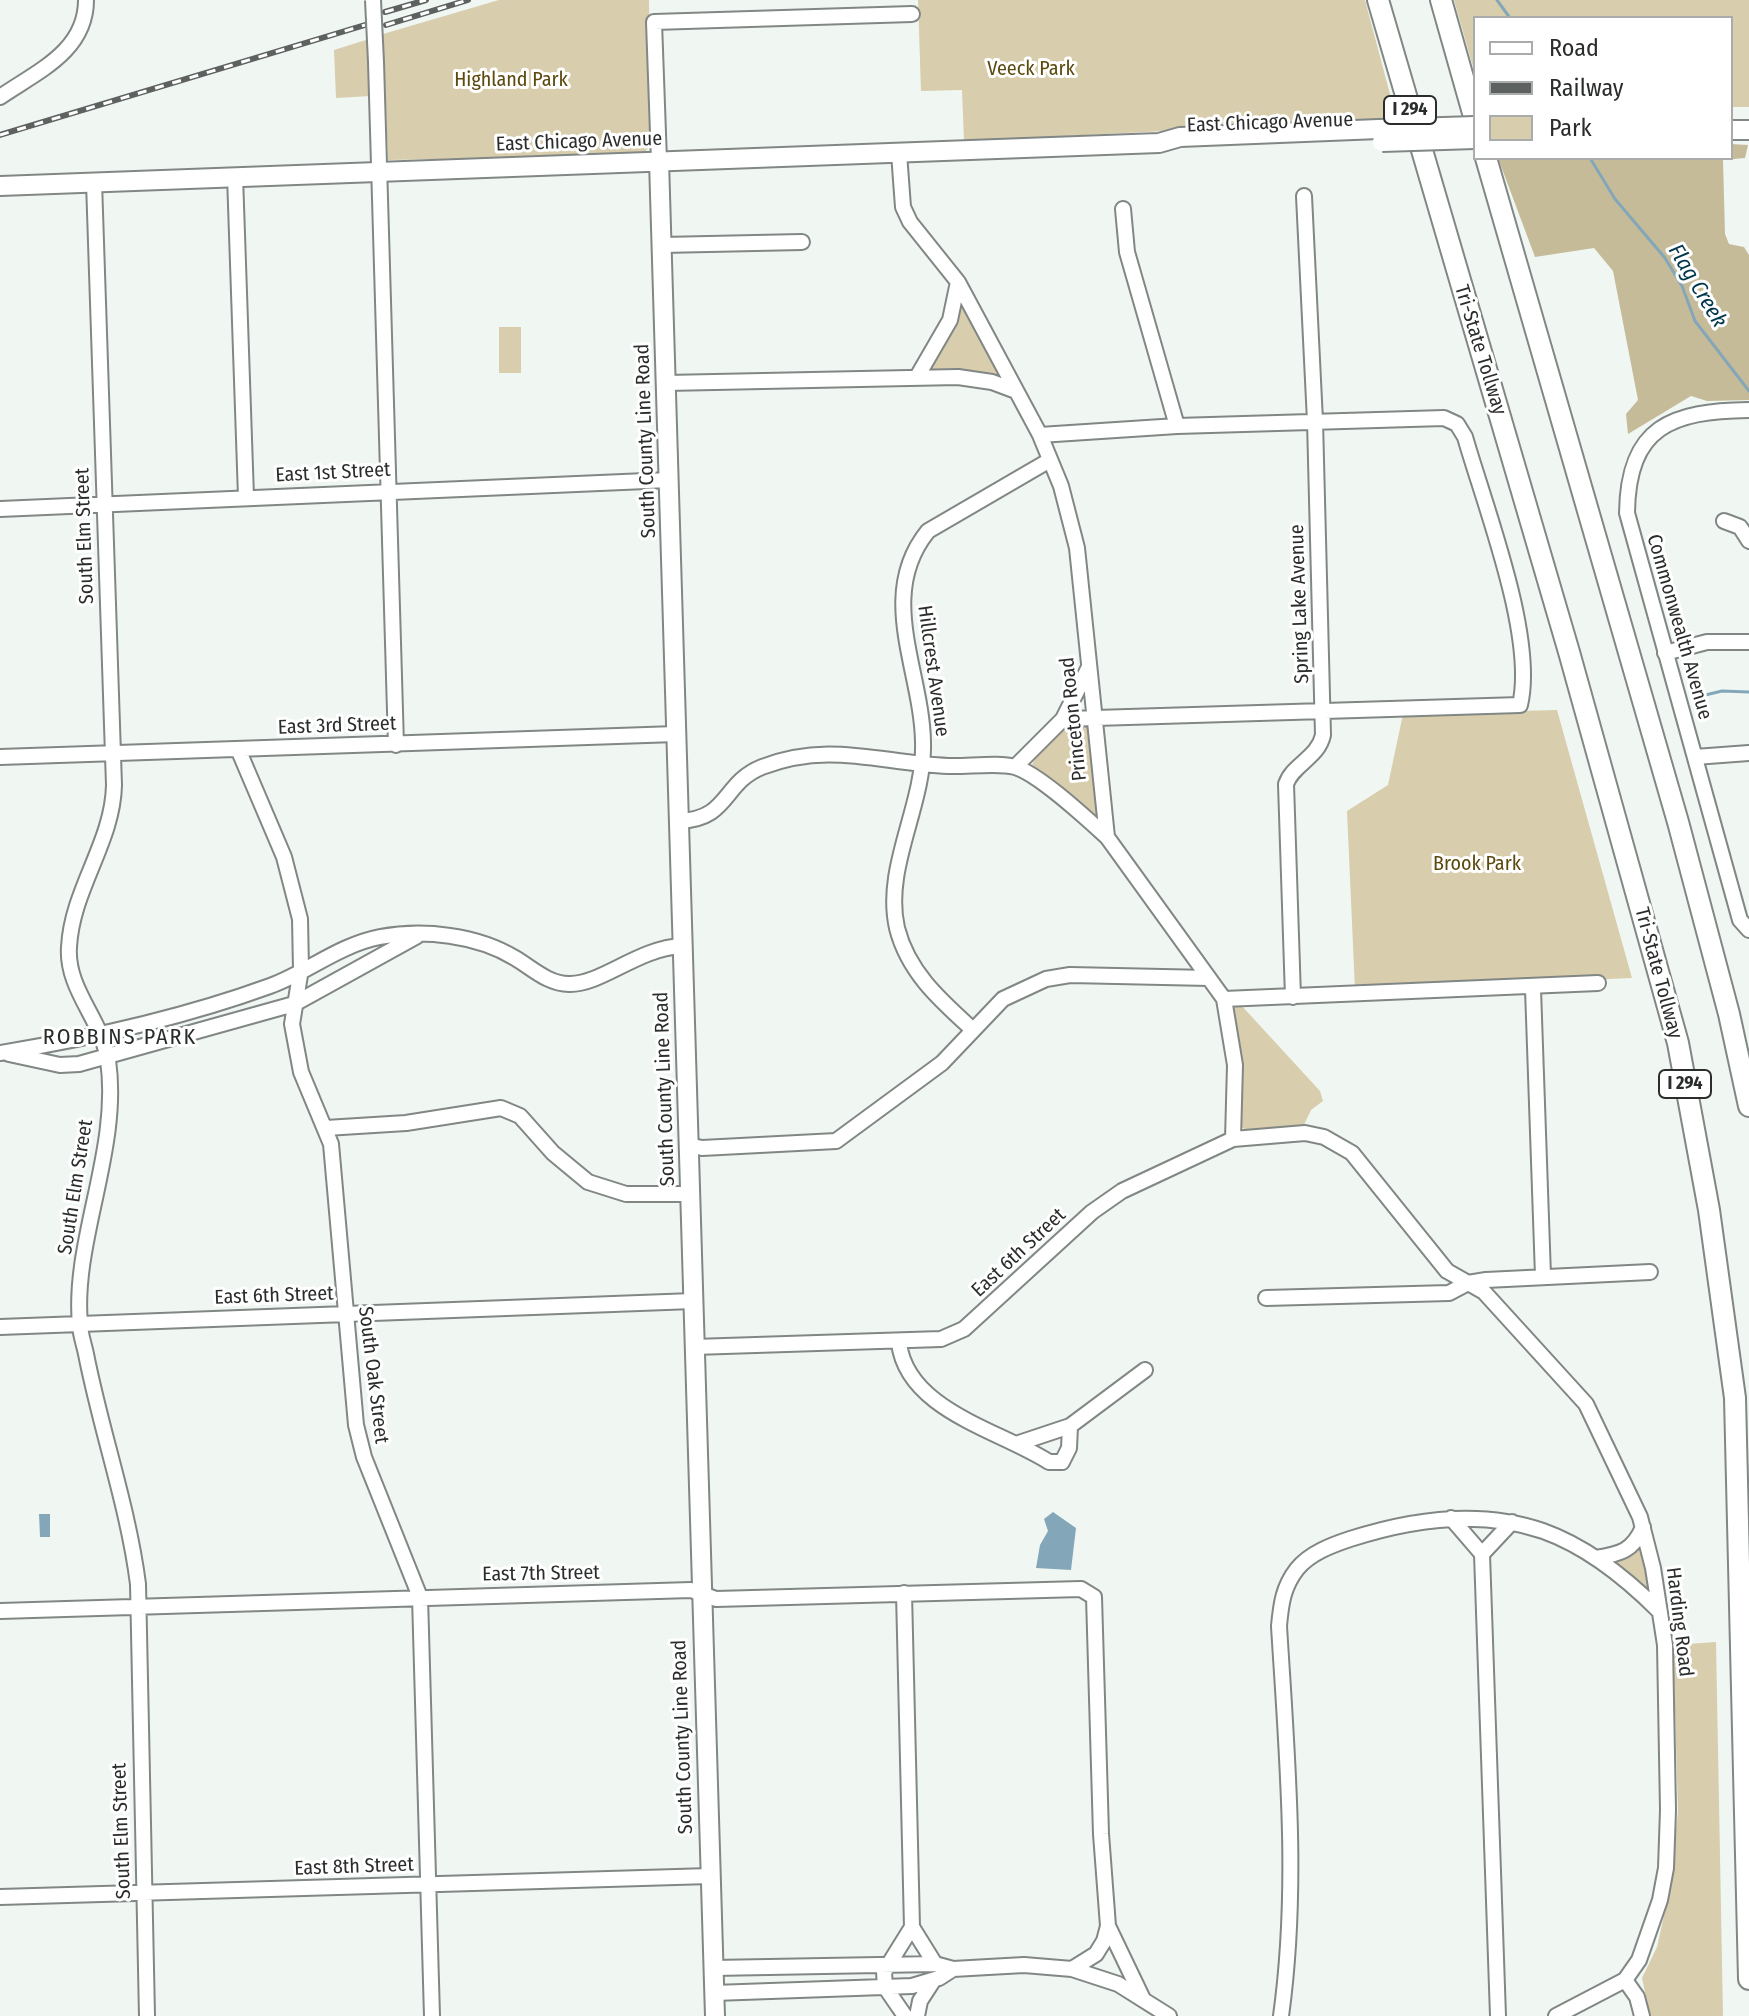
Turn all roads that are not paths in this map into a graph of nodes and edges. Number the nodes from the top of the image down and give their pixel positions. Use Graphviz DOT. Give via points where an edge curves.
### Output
graph roads {
  1 [pos="86,0"];
  2 [pos="373,0"];
  3 [pos="1378,0"];
  4 [pos="1441,0"];
  5 [pos="912,14"];
  6 [pos="0,97"];
  7 [pos="1473,116"];
  8 [pos="1473,123"];
  9 [pos="1380,136"];
  10 [pos="1473,139"];
  11 [pos="899,153"];
  12 [pos="1487,160"];
  13 [pos="659,161"];
  14 [pos="378,171"];
  15 [pos="235,176"];
  16 [pos="94,182"];
  17 [pos="0,186"];
  18 [pos="1304,196"];
  19 [pos="1123,209"];
  20 [pos="802,242"];
  21 [pos="662,245"];
  22 [pos="958,282"];
  23 [pos="917,377"];
  24 [pos="666,383"];
  25 [pos="1016,391"];
  26 [pos="1749,410"];
  27 [pos="1315,421"];
  28 [pos="1177,426"];
  29 [pos="1040,435"];
  30 [pos="1050,460"];
  31 [pos="669,480"];
  32 [pos="387,491"];
  33 [pos="246,497"];
  34 [pos="104,504"];
  35 [pos="0,509"];
  36 [pos="1724,521"];
  37 [pos="1749,541"];
  38 [pos="1749,642"];
  39 [pos="1665,653"];
  40 [pos="1088,669"];
  41 [pos="1323,711"];
  42 [pos="1094,718"];
  43 [pos="1063,719"];
  44 [pos="676,734"];
  45 [pos="396,745"];
  46 [pos="238,749"];
  47 [pos="112,753"];
  48 [pos="1749,753"];
  49 [pos="0,757"];
  50 [pos="1695,757"];
  51 [pos="922,765"];
  52 [pos="1015,767"];
  53 [pos="679,821"];
  54 [pos="1107,837"];
  55 [pos="1749,930"];
  56 [pos="421,934"];
  57 [pos="682,946"];
  58 [pos="301,969"];
  59 [pos="1209,978"];
  60 [pos="1598,983"];
  61 [pos="1533,989"];
  62 [pos="1293,997"];
  63 [pos="1224,999"];
  64 [pos="294,1004"];
  65 [pos="972,1029"];
  66 [pos="101,1037"];
  67 [pos="2,1053"];
  68 [pos="108,1059"];
  69 [pos="1749,1106"];
  70 [pos="326,1128"];
  71 [pos="1233,1139"];
  72 [pos="688,1145"];
  73 [pos="690,1194"];
  74 [pos="1650,1272"];
  75 [pos="1543,1276"];
  76 [pos="1468,1283"];
  77 [pos="1266,1298"];
  78 [pos="693,1301"];
  79 [pos="344,1314"];
  80 [pos="79,1324"];
  81 [pos="0,1327"];
  82 [pos="899,1343"];
  83 [pos="694,1347"];
  84 [pos="1145,1370"];
  85 [pos="1070,1426"];
  86 [pos="1019,1443"];
  87 [pos="1451,1518"];
  88 [pos="1512,1522"];
  89 [pos="1643,1527"];
  90 [pos="1482,1554"];
  91 [pos="1596,1558"];
  92 [pos="904,1593"];
  93 [pos="701,1594"];
  94 [pos="420,1597"];
  95 [pos="137,1607"];
  96 [pos="0,1611"];
  97 [pos="1659,1611"];
  98 [pos="710,1876"];
  99 [pos="428,1885"];
  100 [pos="144,1893"];
  101 [pos="0,1897"];
  102 [pos="1108,1926"];
  103 [pos="912,1927"];
  104 [pos="935,1964"];
  105 [pos="888,1965"];
  106 [pos="713,1968"];
  107 [pos="953,1969"];
  108 [pos="1072,1969"];
  109 [pos="1749,1979"];
  110 [pos="1625,1980"];
  111 [pos="933,1981"];
  112 [pos="885,1987"];
  113 [pos="714,1993"];
  114 [pos="1142,1997"];
  115 [pos="147,2016"];
  116 [pos="432,2016"];
  117 [pos="715,2016"];
  118 [pos="905,2016"];
  119 [pos="917,2016"];
  120 [pos="1169,2016"];
  121 [pos="1281,2016"];
  122 [pos="1498,2016"];
  123 [pos="1556,2016"];
  124 [pos="1642,2016"];
  1 -- 6 [label="street" via="85,23 75,42"];
  2 -- 14 [label="street, bridge"];
  3 -- 109 [label="highway, Tri-State Tollway / I 294" via="1569,652 1683,1073 1709,1210 1735,1398"];
  4 -- 7 [label="highway"];
  5 -- 13 [label="street" via="654,22"];
  8 -- 9 [label="main road, bridge"];
  9 -- 10 [label="main road, bridge"];
  9 -- 11 [label="main road, East Chicago Avenue" via="1180,137 1159,143"];
  11 -- 13 [label="main road, East Chicago Avenue"];
  11 -- 22 [label="street, Princeton Road" via="903,207"];
  12 -- 69 [label="highway, I 294" via="1678,822"];
  13 -- 14 [label="main road, East Chicago Avenue"];
  13 -- 21 [label="main road, South County Line Road"];
  14 -- 15 [label="main road, East Chicago Avenue"];
  14 -- 32 [label="street"];
  15 -- 16 [label="main road, East Chicago Avenue"];
  15 -- 33 [label="street"];
  16 -- 17 [label="main road, East Chicago Avenue"];
  16 -- 34 [label="street, South Elm Street"];
  18 -- 27 [label="street, Spring Lake Avenue"];
  19 -- 28 [label="street" via="1127,252"];
  20 -- 21 [label="street"];
  21 -- 24 [label="main road, South County Line Road"];
  22 -- 23 [label="street" via="950,320"];
  22 -- 25 [label="street, Princeton Road"];
  23 -- 24 [label="street"];
  23 -- 25 [label="street" via="958,377"];
  24 -- 31 [label="main road, South County Line Road"];
  25 -- 29 [label="street, Princeton Road"];
  26 -- 39 [label="street, Commonwealth Avenue" via="1701,410 1674,420 1651,434 1627,482 1627,513"];
  27 -- 28 [label="street"];
  27 -- 41 [label="street, Spring Lake Avenue"];
  27 -- 41 [label="street" via="1444,418 1457,424 1523,642 1520,705"];
  28 -- 29 [label="street"];
  29 -- 30 [label="street, Princeton Road"];
  30 -- 40 [label="street, Princeton Road" via="1077,548"];
  30 -- 51 [label="street, Hillcrest Avenue" via="964,507 917,545 907,570 903,618 922,721"];
  31 -- 32 [label="street, East 1st Street"];
  31 -- 44 [label="main road, South County Line Road"];
  32 -- 33 [label="street, East 1st Street"];
  32 -- 45 [label="street"];
  33 -- 34 [label="street, East 1st Street"];
  34 -- 35 [label="street, East 1st Street"];
  34 -- 47 [label="street, South Elm Street"];
  36 -- 37 [label="street" via="1740,527"];
  38 -- 39 [label="street" via="1707,642"];
  39 -- 50 [label="street, Commonwealth Avenue"];
  40 -- 42 [label="street, Princeton Road"];
  40 -- 43 [label="street"];
  41 -- 42 [label="street"];
  41 -- 62 [label="street, Spring Lake Avenue" via="1321,744 1286,784"];
  42 -- 43 [label="street"];
  42 -- 54 [label="street, Princeton Road"];
  43 -- 52 [label="street"];
  44 -- 45 [label="street, East 3rd Street"];
  44 -- 53 [label="main road, South County Line Road"];
  45 -- 46 [label="street, East 3rd Street"];
  46 -- 47 [label="street, East 3rd Street"];
  46 -- 58 [label="street, South Oak Street" via="291,882 303,943"];
  47 -- 49 [label="street, East 3rd Street"];
  47 -- 66 [label="street, South Elm Street" via="112,810 69,946 72,976"];
  48 -- 50 [label="street"];
  50 -- 55 [label="street, Commonwealth Avenue" via="1740,920"];
  51 -- 52 [label="street"];
  51 -- 53 [label="street" via="843,752 784,759 757,769 706,818"];
  51 -- 65 [label="street, Hillcrest Avenue" via="895,882 896,925 924,982"];
  52 -- 54 [label="street"];
  53 -- 57 [label="main road, South County Line Road"];
  54 -- 59 [label="street, Princeton Road"];
  56 -- 57 [label="street" via="480,943 568,984 647,952"];
  56 -- 58 [label="street" via="366,941"];
  56 -- 64 [label="street"];
  57 -- 72 [label="main road, South County Line Road"];
  58 -- 64 [label="street, South Oak Street"];
  58 -- 66 [label="street" via="271,986"];
  59 -- 63 [label="street, Princeton Road"];
  59 -- 65 [label="street" via="1046,979 1003,999"];
  60 -- 61 [label="street"];
  61 -- 62 [label="street"];
  61 -- 75 [label="street"];
  62 -- 63 [label="street"];
  63 -- 71 [label="street, Princeton Road" via="1235,1065"];
  64 -- 68 [label="street"];
  64 -- 70 [label="street, South Oak Street" via="292,1024 301,1072"];
  65 -- 72 [label="street" via="915,1086 836,1141"];
  66 -- 67 [label="street"];
  66 -- 68 [label="street, South Elm Street"];
  67 -- 68 [label="street" via="60,1065"];
  68 -- 80 [label="street, South Elm Street" via="104,1157"];
  70 -- 73 [label="street" via="406,1123 501,1108 520,1116 588,1182 626,1194"];
  70 -- 79 [label="street, South Oak Street"];
  71 -- 76 [label="street, East 6th Street" via="1305,1133 1352,1153 1447,1271"];
  71 -- 82 [label="street, East 6th Street" via="1122,1191 1092,1212 964,1329 941,1339"];
  72 -- 73 [label="main road, South County Line Road"];
  73 -- 78 [label="main road, South County Line Road"];
  74 -- 75 [label="street"];
  75 -- 76 [label="street"];
  76 -- 77 [label="street" via="1449,1293"];
  76 -- 89 [label="street, Harding Road" via="1484,1292 1586,1404"];
  78 -- 79 [label="street, East 6th Street"];
  78 -- 83 [label="main road, South County Line Road"];
  79 -- 80 [label="street, East 6th Street"];
  79 -- 94 [label="street, South Oak Street" via="351,1395 364,1457"];
  80 -- 81 [label="street, East 6th Street"];
  80 -- 95 [label="street, South Elm Street" via="128,1525"];
  82 -- 83 [label="street, East 6th Street"];
  82 -- 86 [label="street" via="909,1373 931,1398"];
  83 -- 93 [label="main road, South County Line Road"];
  84 -- 85 [label="street"];
  85 -- 86 [label="street"];
  85 -- 86 [label="street" via="1062,1462 1049,1462"];
  87 -- 88 [label="street"];
  87 -- 90 [label="street"];
  87 -- 121 [label="street" via="1385,1528 1326,1547 1298,1567 1283,1593 1279,1626 1292,1843 1290,1948"];
  88 -- 90 [label="street"];
  88 -- 91 [label="street"];
  89 -- 91 [label="street" via="1633,1547"];
  89 -- 97 [label="street, Harding Road"];
  90 -- 122 [label="street"];
  91 -- 97 [label="street"];
  92 -- 93 [label="street, East 7th Street" via="716,1599"];
  92 -- 102 [label="street, East 7th Street" via="1081,1589 1094,1597"];
  92 -- 103 [label="street"];
  93 -- 94 [label="street, East 7th Street" via="691,1590"];
  93 -- 98 [label="main road, South County Line Road"];
  94 -- 95 [label="street, East 7th Street"];
  94 -- 99 [label="street, South Oak Street"];
  95 -- 96 [label="street, East 7th Street"];
  95 -- 100 [label="street, South Elm Street"];
  97 -- 110 [label="street, Harding Road" via="1668,1693 1666,1868 1651,1932"];
  98 -- 99 [label="street, East 8th Street"];
  98 -- 106 [label="main road, South County Line Road"];
  99 -- 100 [label="street, East 8th Street"];
  99 -- 116 [label="street, South Oak Street"];
  100 -- 101 [label="street, East 8th Street"];
  100 -- 115 [label="street, South Elm Street"];
  102 -- 108 [label="street" via="1096,1954"];
  102 -- 114 [label="street"];
  103 -- 104 [label="street"];
  103 -- 105 [label="street"];
  104 -- 105 [label="street"];
  104 -- 107 [label="street"];
  105 -- 106 [label="street"];
  105 -- 112 [label="street"];
  106 -- 113 [label="main road, South County Line Road"];
  107 -- 108 [label="street"];
  107 -- 111 [label="street"];
  108 -- 114 [label="street"];
  110 -- 123 [label="street"];
  110 -- 124 [label="street"];
  111 -- 112 [label="street"];
  111 -- 119 [label="street"];
  112 -- 113 [label="street"];
  112 -- 118 [label="street"];
  113 -- 117 [label="main road, South County Line Road"];
  114 -- 120 [label="street"];
}
